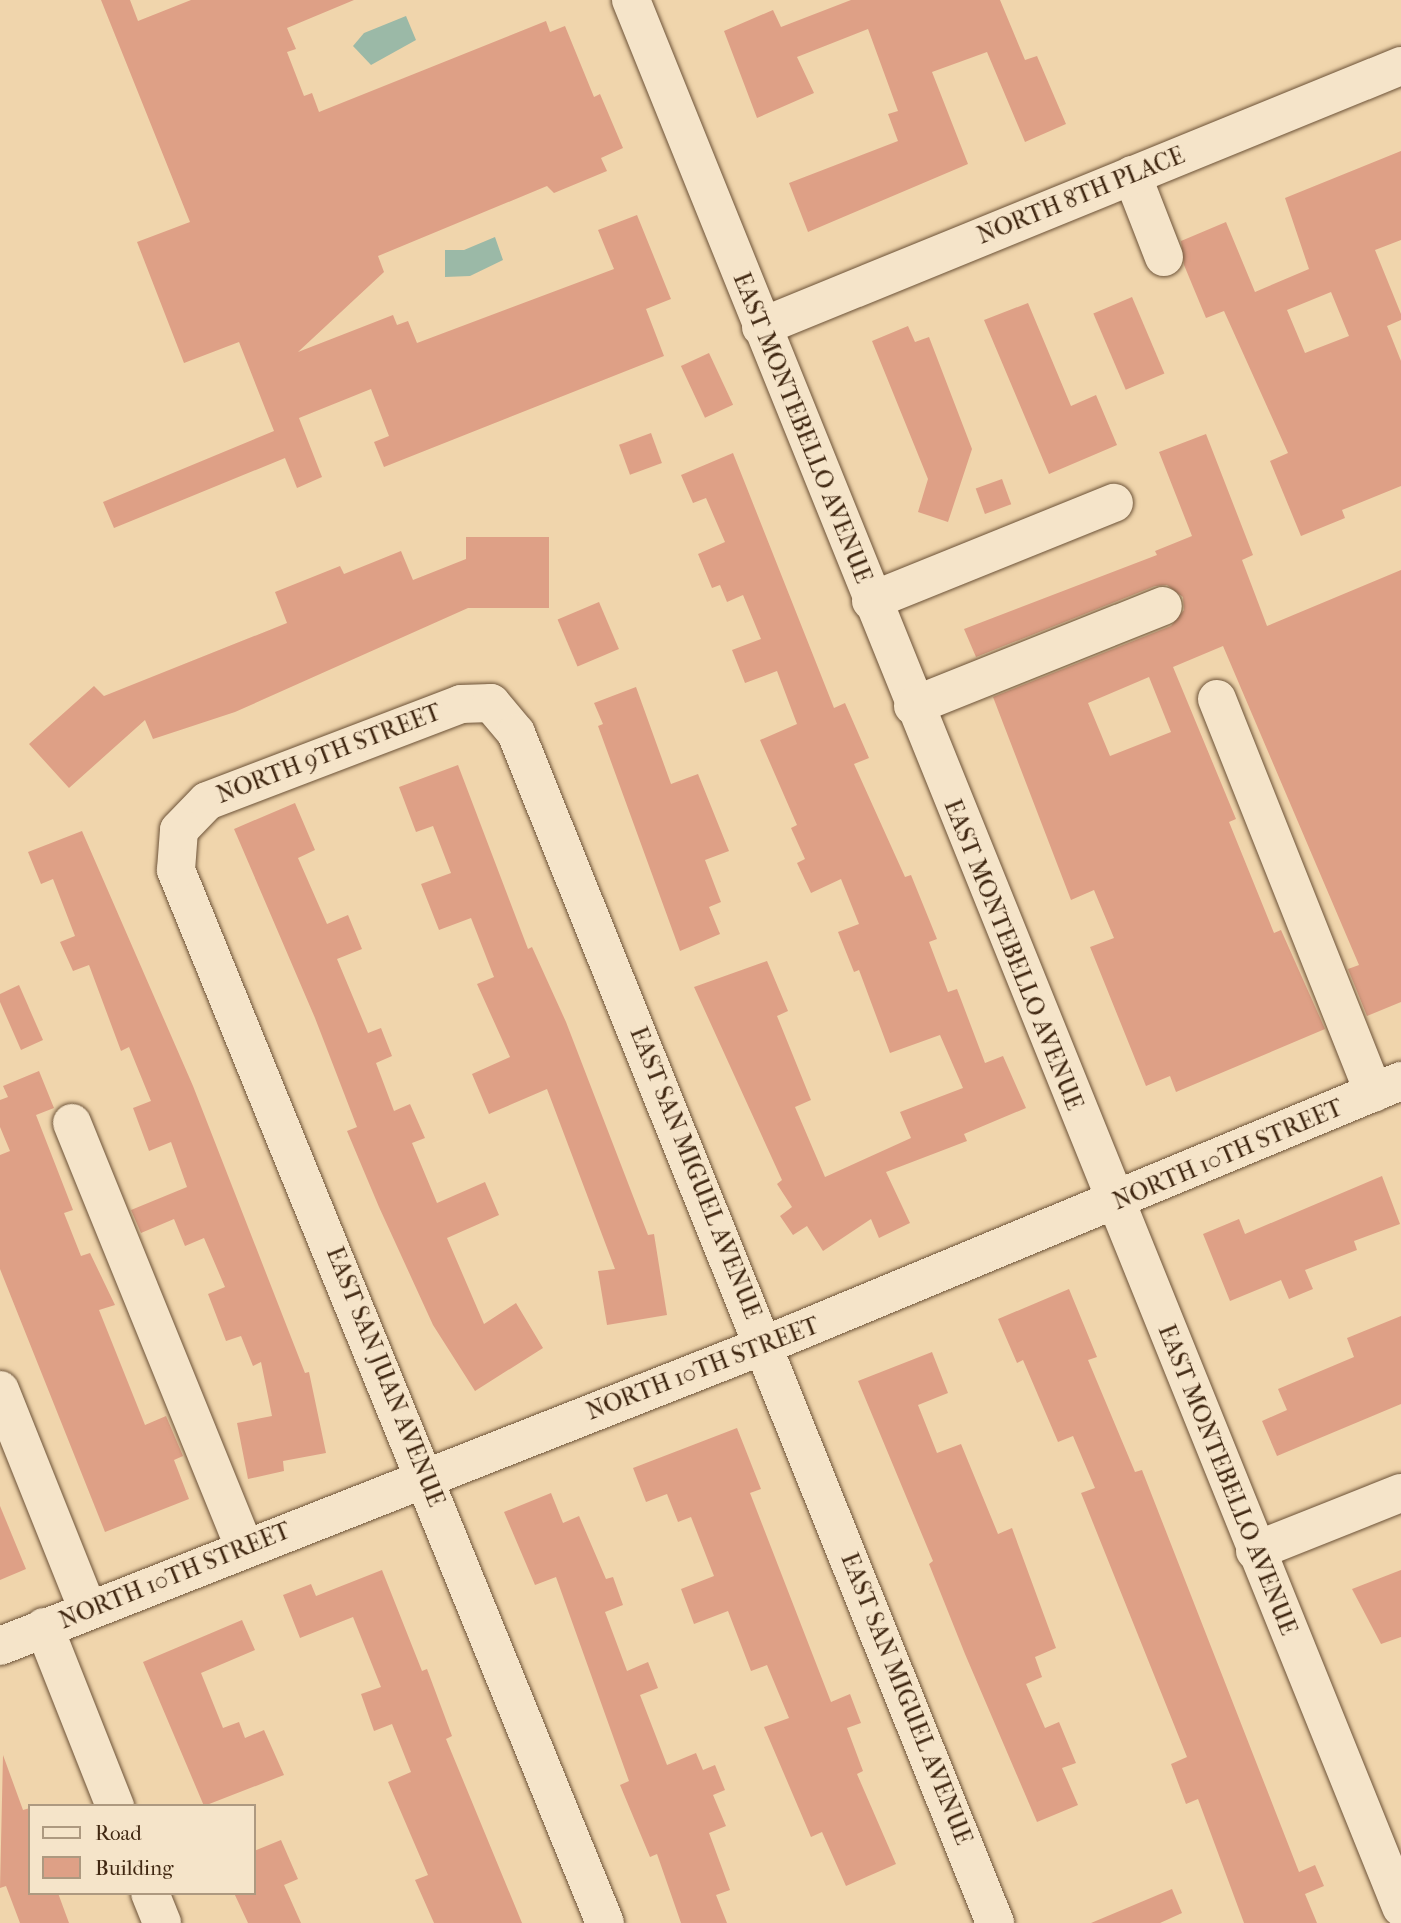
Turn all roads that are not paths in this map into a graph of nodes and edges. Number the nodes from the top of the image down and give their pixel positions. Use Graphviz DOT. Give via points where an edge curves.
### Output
graph roads {
  1 [pos="631,0"];
  2 [pos="1401,66"];
  3 [pos="1132,175"];
  4 [pos="1164,257"];
  5 [pos="761,327"];
  6 [pos="1114,503"];
  7 [pos="871,601"];
  8 [pos="1163,606"];
  9 [pos="1217,699"];
  10 [pos="491,703"];
  11 [pos="913,706"];
  12 [pos="179,830"];
  13 [pos="1388,1087"];
  14 [pos="72,1123"];
  15 [pos="1114,1203"];
  16 [pos="765,1345"];
  17 [pos="0,1390"];
  18 [pos="426,1477"];
  19 [pos="1401,1493"];
  20 [pos="245,1548"];
  21 [pos="1255,1551"];
  22 [pos="88,1610"];
  23 [pos="44,1627"];
  24 [pos="0,1646"];
  25 [pos="114,1804"];
  26 [pos="151,1895"];
  27 [pos="1399,1896"];
  28 [pos="162,1923"];
  29 [pos="604,1923"];
  30 [pos="995,1923"];
  1 -- 5 [label="street, EAST MONTEBELLO AVENUE"];
  2 -- 3 [label="street, NORTH 8TH PLACE"];
  3 -- 4 [label="street"];
  3 -- 5 [label="street, NORTH 8TH PLACE"];
  5 -- 7 [label="street, EAST MONTEBELLO AVENUE"];
  6 -- 7 [label="street"];
  7 -- 11 [label="street, EAST MONTEBELLO AVENUE"];
  8 -- 11 [label="street"];
  9 -- 13 [label="street"];
  10 -- 12 [label="street, NORTH 9TH STREET" via="461,704 207,801"];
  10 -- 16 [label="street, EAST SAN MIGUEL AVENUE" via="516,733"];
  11 -- 15 [label="street, EAST MONTEBELLO AVENUE"];
  12 -- 18 [label="street, EAST SAN JUAN AVENUE" via="176,870"];
  13 -- 15 [label="street, NORTH 10TH STREET" via="1158,1179"];
  14 -- 20 [label="street"];
  15 -- 16 [label="street, NORTH 10TH STREET"];
  15 -- 21 [label="street, EAST MONTEBELLO AVENUE"];
  16 -- 18 [label="street, NORTH 10TH STREET"];
  16 -- 30 [label="street, EAST SAN MIGUEL AVENUE"];
  17 -- 22 [label="street"];
  18 -- 20 [label="street, NORTH 10TH STREET"];
  18 -- 29 [label="street, EAST SAN JUAN AVENUE"];
  19 -- 21 [label="street"];
  20 -- 22 [label="street, NORTH 10TH STREET"];
  21 -- 27 [label="street, EAST MONTEBELLO AVENUE"];
  22 -- 23 [label="street, NORTH 10TH STREET"];
  23 -- 24 [label="street, NORTH 10TH STREET"];
  23 -- 25 [label="street"];
  26 -- 28 [label="street"];
}
